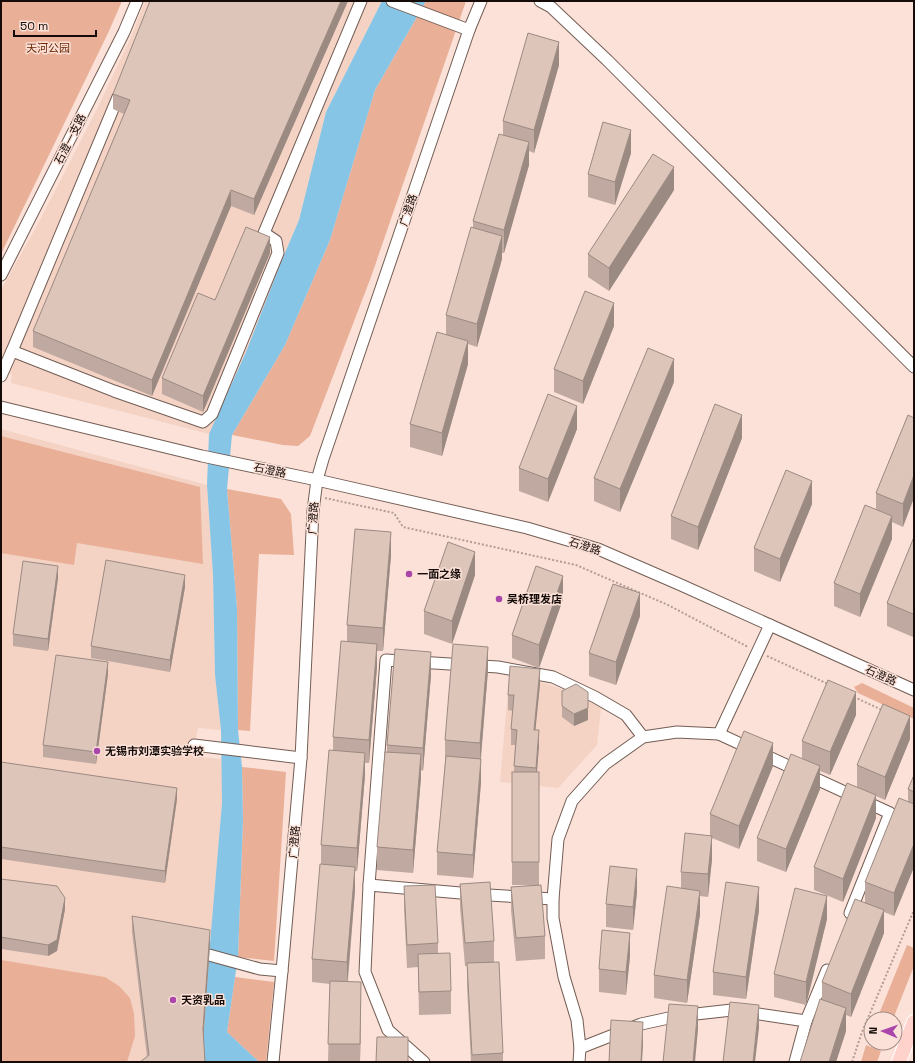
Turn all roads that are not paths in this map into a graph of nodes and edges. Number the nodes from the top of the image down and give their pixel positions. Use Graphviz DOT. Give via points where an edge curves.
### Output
graph roads {
  1 [pos="138,1"];
  2 [pos="361,1"];
  3 [pos="392,1"];
  4 [pos="481,1"];
  5 [pos="540,1"];
  6 [pos="469,30"];
  7 [pos="123,87"];
  8 [pos="1,275"];
  9 [pos="12,351"];
  10 [pos="914,367"];
  11 [pos="1,376"];
  12 [pos="1,407"];
  13 [pos="317,480"];
  14 [pos="770,625"];
  15 [pos="914,690"];
  16 [pos="719,734"];
  17 [pos="642,737"];
  18 [pos="194,745"];
  19 [pos="301,758"];
  20 [pos="369,885"];
  21 [pos="553,899"];
  22 [pos="845,925"];
  23 [pos="208,956"];
  24 [pos="830,962"];
  25 [pos="282,971"];
  26 [pos="806,1021"];
  27 [pos="914,1022"];
  28 [pos="580,1048"];
  29 [pos="273,1062"];
  30 [pos="424,1062"];
  31 [pos="579,1062"];
  32 [pos="794,1062"];
  33 [pos="899,1062"];
  1 -- 8 [label="street, 石澄一支路"];
  2 -- 9 [label="street" via="264,233 276,241 278,253 212,414 203,422"];
  3 -- 6 [label="street"];
  4 -- 6 [label="street, 广澄路"];
  5 -- 10 [label="street" via="551,7 608,60"];
  6 -- 13 [label="street, 广澄路"];
  7 -- 9 [label="street"];
  9 -- 11 [label="street"];
  12 -- 13 [label="street, 石澄路" via="202,456"];
  13 -- 14 [label="street, 石澄路" via="526,528 598,549"];
  13 -- 19 [label="street, 广澄路" via="313,511"];
  14 -- 15 [label="street, 石澄路"];
  14 -- 16 [label="street"];
  16 -- 17 [label="street" via="677,732"];
  16 -- 22 [label="street" via="890,814"];
  17 -- 20 [label="street" via="626,715 553,676 498,667 386,660"];
  17 -- 21 [label="street" via="605,764 572,801 558,839"];
  18 -- 19 [label="street"];
  19 -- 25 [label="street, 广澄路"];
  20 -- 21 [label="street"];
  20 -- 30 [label="street" via="365,972 388,1030"];
  21 -- 28 [label="street" via="564,977 577,1020"];
  23 -- 25 [label="street" via="260,969"];
  24 -- 26 [label="street"];
  25 -- 29 [label="street, 广澄路"];
  26 -- 28 [label="street" via="732,1010 678,1016 641,1024"];
  26 -- 32 [label="street"];
  27 -- 33 [label="main road"];
  28 -- 31 [label="street"];
}
